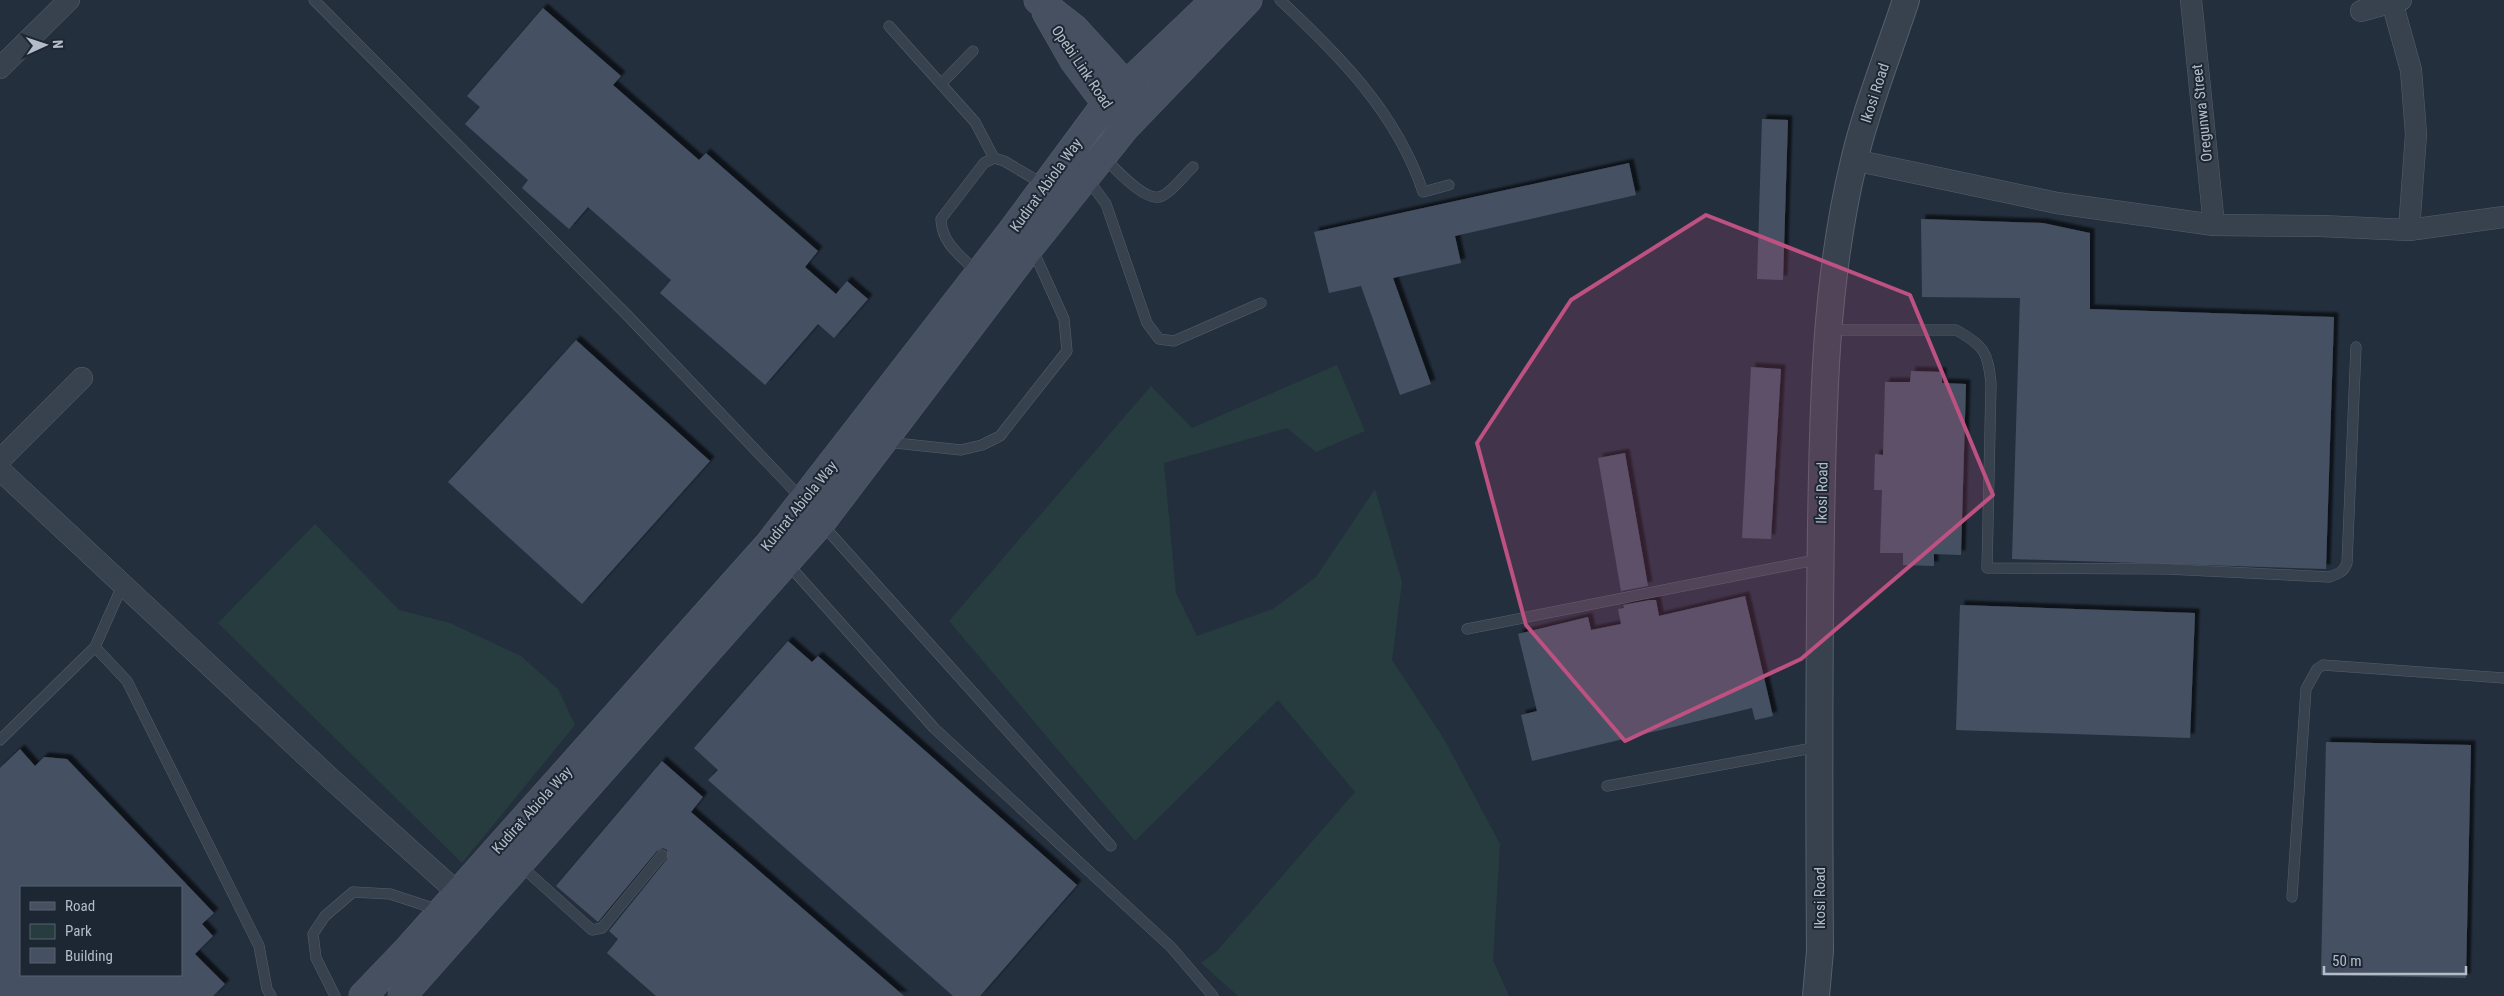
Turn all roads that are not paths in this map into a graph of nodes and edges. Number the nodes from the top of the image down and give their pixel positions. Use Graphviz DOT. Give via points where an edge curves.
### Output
graph roads {
  1 [pos="69,0"];
  2 [pos="314,0"];
  3 [pos="1215,0"];
  4 [pos="1248,0"];
  5 [pos="1280,0"];
  6 [pos="1906,0"];
  7 [pos="2191,0"];
  8 [pos="2397,1"];
  9 [pos="1040,2"];
  10 [pos="2361,11"];
  11 [pos="889,26"];
  12 [pos="973,51"];
  13 [pos="0,68"];
  14 [pos="941,84"];
  15 [pos="1127,84"];
  16 [pos="1105,105"];
  17 [pos="1145,108"];
  18 [pos="1126,128"];
  19 [pos="1103,157"];
  20 [pos="994,158"];
  21 [pos="1854,160"];
  22 [pos="1193,167"];
  23 [pos="1086,178"];
  24 [pos="1449,185"];
  25 [pos="1046,186"];
  26 [pos="2504,217"];
  27 [pos="2214,225"];
  28 [pos="2409,230"];
  29 [pos="1031,246"];
  30 [pos="979,274"];
  31 [pos="1261,303"];
  32 [pos="1828,330"];
  33 [pos="2356,347"];
  34 [pos="82,378"];
  35 [pos="885,442"];
  36 [pos="0,460"];
  37 [pos="0,470"];
  38 [pos="812,512"];
  39 [pos="778,553"];
  40 [pos="1821,559"];
  41 [pos="123,584"];
  42 [pos="1467,629"];
  43 [pos="95,648"];
  44 [pos="2504,678"];
  45 [pos="0,740"];
  46 [pos="1819,747"];
  47 [pos="1606,786"];
  48 [pos="1111,846"];
  49 [pos="662,855"];
  50 [pos="519,864"];
  51 [pos="2292,897"];
  52 [pos="450,902"];
  53 [pos="411,991"];
  54 [pos="271,996"];
  55 [pos="335,996"];
  56 [pos="363,996"];
  57 [pos="1213,996"];
  58 [pos="1816,996"];
  1 -- 13 [label="street"];
  2 -- 38 [label="lane" via="628,316"];
  3 -- 15 [label="main road, Kudirat Abiola Way"];
  4 -- 17 [label="main road, Kudirat Abiola Way"];
  5 -- 24 [label="lane" via="1367,88 1404,146 1423,192"];
  6 -- 21 [label="street, Ikosi Road"];
  7 -- 27 [label="street, Oregunwa Street"];
  8 -- 10 [label="street"];
  8 -- 28 [label="street" via="2410,70 2416,134"];
  9 -- 15 [label="main road, Opebi Link Road" via="1075,29"];
  9 -- 16 [label="main road, Opebi Link Road" via="1074,61"];
  11 -- 14 [label="lane"];
  12 -- 14 [label="lane"];
  14 -- 20 [label="lane" via="975,122"];
  15 -- 16 [label="main road, Kudirat Abiola Way"];
  15 -- 17 [label="main road, Opebi Link Road"];
  16 -- 18 [label="main road, Opebi Link Road"];
  16 -- 25 [label="main road, Kudirat Abiola Way"];
  17 -- 18 [label="main road, Kudirat Abiola Way"];
  18 -- 19 [label="main road, Kudirat Abiola Way"];
  19 -- 22 [label="lane" via="1143,193 1152,197 1164,196"];
  19 -- 23 [label="main road, Kudirat Abiola Way"];
  20 -- 25 [label="lane"];
  20 -- 30 [label="lane" via="984,164 941,219 944,239"];
  21 -- 27 [label="street" via="2057,203"];
  21 -- 32 [label="street, Ikosi Road"];
  23 -- 29 [label="main road, Kudirat Abiola Way"];
  23 -- 31 [label="lane" via="1106,204 1147,323 1159,339 1174,341"];
  25 -- 30 [label="main road, Kudirat Abiola Way"];
  26 -- 28 [label="street"];
  27 -- 28 [label="street"];
  29 -- 35 [label="main road, Kudirat Abiola Way"];
  29 -- 35 [label="lane" via="1064,319 1066,351 1000,436 961,450"];
  30 -- 38 [label="main road, Kudirat Abiola Way"];
  32 -- 33 [label="lane" via="1956,330 1975,340 1988,359 1991,384 1987,568 2167,569 2329,577 2338,574 2348,563"];
  32 -- 40 [label="street, Ikosi Road"];
  34 -- 36 [label="street"];
  35 -- 38 [label="main road, Kudirat Abiola Way"];
  37 -- 41 [label="street"];
  38 -- 39 [label="main road, Kudirat Abiola Way"];
  38 -- 48 [label="lane"];
  39 -- 50 [label="main road, Kudirat Abiola Way"];
  39 -- 52 [label="main road, Kudirat Abiola Way"];
  39 -- 57 [label="lane" via="934,728 1164,941"];
  40 -- 42 [label="lane"];
  40 -- 46 [label="street, Ikosi Road"];
  41 -- 43 [label="lane"];
  41 -- 52 [label="street" via="330,778"];
  43 -- 45 [label="lane"];
  43 -- 54 [label="lane" via="127,681 259,946"];
  44 -- 51 [label="lane" via="2323,665 2317,669 2306,689"];
  46 -- 47 [label="lane"];
  46 -- 58 [label="street, Ikosi Road" via="1820,951"];
  49 -- 50 [label="lane" via="597,930 592,930"];
  50 -- 53 [label="main road, Kudirat Abiola Way"];
  52 -- 55 [label="lane" via="353,892 325,916 313,934 316,958"];
  52 -- 56 [label="main road, Kudirat Abiola Way"];
}
